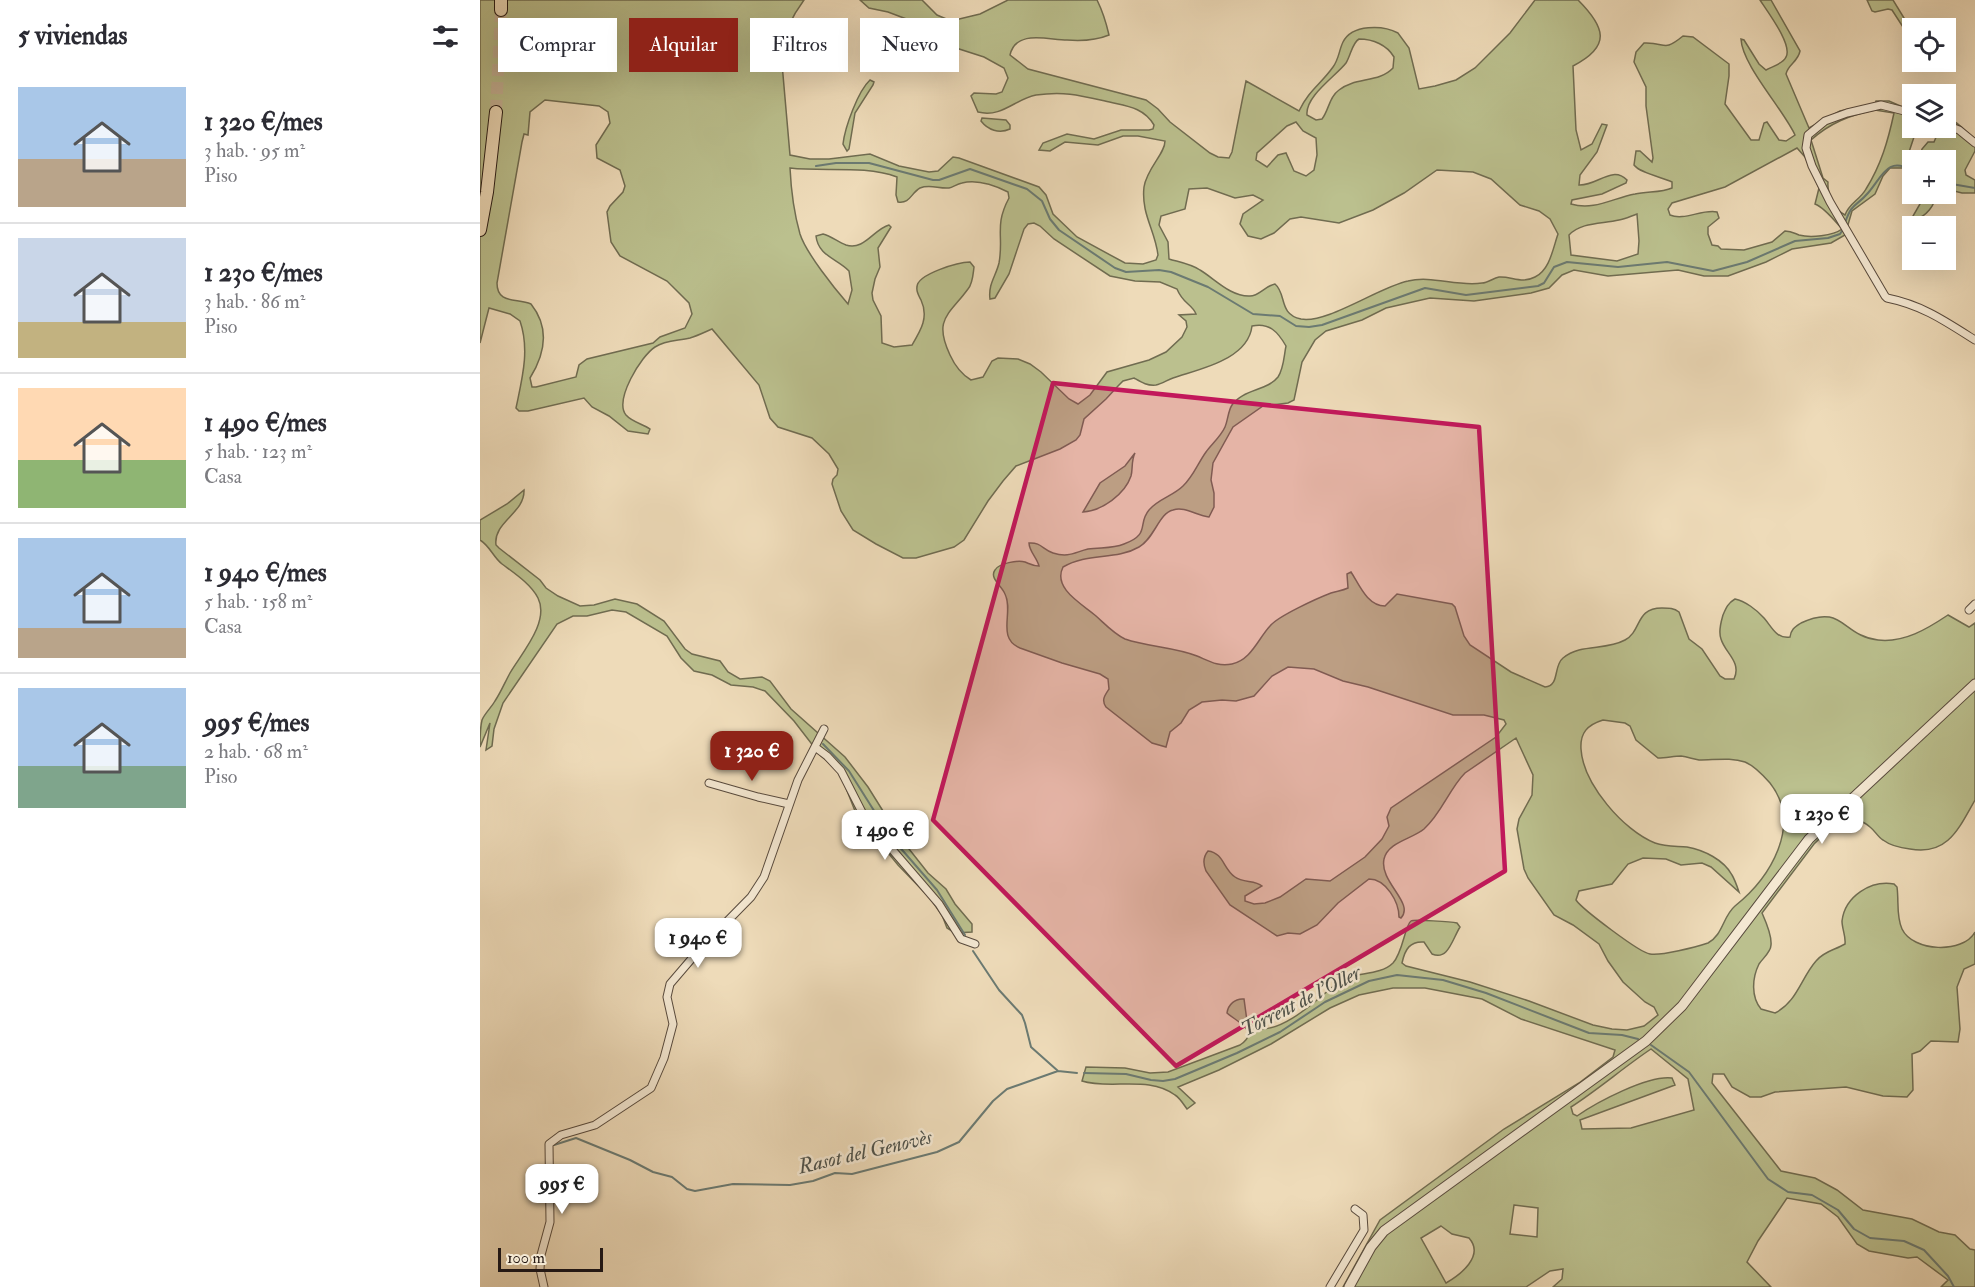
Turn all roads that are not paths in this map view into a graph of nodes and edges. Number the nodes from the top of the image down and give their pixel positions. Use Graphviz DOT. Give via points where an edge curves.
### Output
graph roads {
  1 [pos="1902,110"];
  2 [pos="496,112"];
  3 [pos="1956,129"];
  4 [pos="1975,143"];
  5 [pos="480,230"];
  6 [pos="1975,340"];
  7 [pos="1975,684"];
  8 [pos="824,729"];
  9 [pos="815,747"];
  10 [pos="709,783"];
  11 [pos="789,804"];
  12 [pos="975,944"];
  13 [pos="1355,1209"];
  14 [pos="544,1287"];
  15 [pos="1330,1287"];
  16 [pos="1349,1287"];
  1 -- 6 [label="street" via="1881,105 1825,121 1808,135 1806,148 1830,202 1884,296 1929,312"];
  2 -- 5 [label="highway"];
  3 -- 4 [label="street"];
  7 -- 16 [label="street" via="1809,839 1662,1027 1384,1231"];
  8 -- 9 [label="street"];
  9 -- 11 [label="street"];
  9 -- 12 [label="street" via="841,771 865,818 939,904 961,939"];
  10 -- 11 [label="street"];
  11 -- 14 [label="street" via="764,877 751,897 670,984 667,997 673,1024 651,1088 606,1119 561,1135 549,1144 550,1222 540,1255"];
  13 -- 15 [label="street" via="1363,1215 1365,1228"];
}
